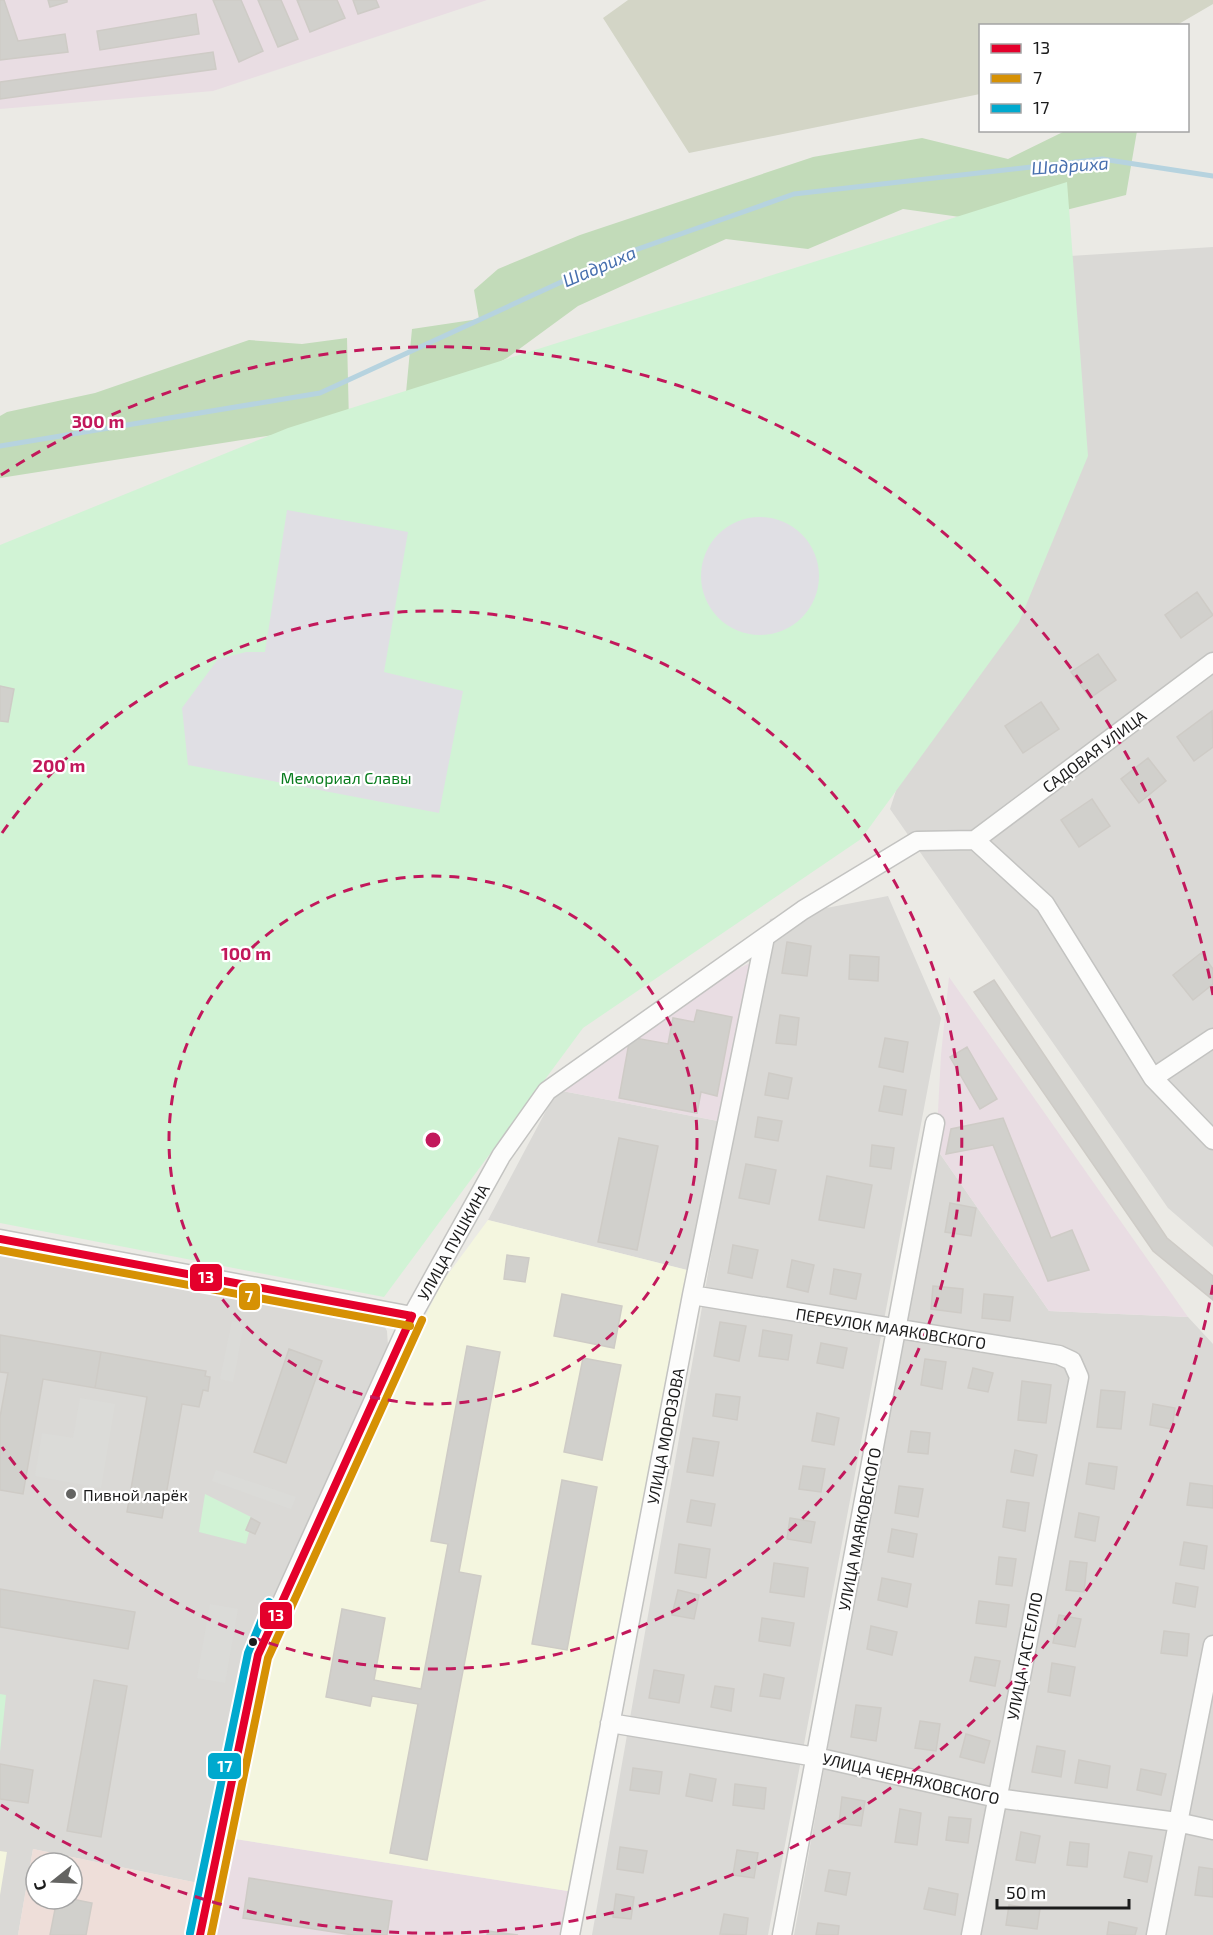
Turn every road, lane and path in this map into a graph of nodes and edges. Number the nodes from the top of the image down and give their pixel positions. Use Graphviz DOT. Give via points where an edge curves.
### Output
graph roads {
  1 [pos="1213,662"];
  2 [pos="975,840"];
  3 [pos="765,937"];
  4 [pos="1213,1038"];
  5 [pos="1153,1078"];
  6 [pos="936,1123"];
  7 [pos="1213,1140"];
  8 [pos="0,1239"];
  9 [pos="692,1295"];
  10 [pos="412,1316"];
  11 [pos="897,1329"];
  12 [pos="1079,1377"];
  13 [pos="1213,1645"];
  14 [pos="610,1723"];
  15 [pos="816,1757"];
  16 [pos="997,1798"];
  17 [pos="1177,1822"];
  18 [pos="1213,1830"];
  19 [pos="200,1935"];
  20 [pos="570,1935"];
  21 [pos="782,1935"];
  22 [pos="971,1935"];
  23 [pos="1156,1935"];
  1 -- 2 [label="street, САДОВАЯ УЛИЦА"];
  2 -- 3 [label="street, УЛИЦА ПУШКИНА" via="918,841"];
  2 -- 5 [label="street" via="1045,904"];
  3 -- 9 [label="street, УЛИЦА МОРОЗОВА"];
  3 -- 10 [label="street, УЛИЦА ПУШКИНА" via="547,1091 501,1156"];
  4 -- 5 [label="street"];
  5 -- 7 [label="street"];
  6 -- 11 [label="street, УЛИЦА МАЯКОВСКОГО"];
  8 -- 10 [label="street"];
  9 -- 11 [label="street, ПЕРЕУЛОК МАЯКОВСКОГО"];
  9 -- 14 [label="street, УЛИЦА МОРОЗОВА"];
  10 -- 19 [label="street, УЛИЦА ПУШКИНА" via="258,1655"];
  11 -- 12 [label="street, ПЕРЕУЛОК МАЯКОВСКОГО" via="1059,1355 1072,1361"];
  11 -- 15 [label="street, УЛИЦА МАЯКОВСКОГО"];
  12 -- 16 [label="street, УЛИЦА ГАСТЕЛЛО"];
  13 -- 17 [label="street"];
  14 -- 15 [label="street, УЛИЦА ЧЕРНЯХОВСКОГО"];
  14 -- 20 [label="street, УЛИЦА МОРОЗОВА"];
  15 -- 16 [label="street, УЛИЦА ЧЕРНЯХОВСКОГО"];
  15 -- 21 [label="street, УЛИЦА МАЯКОВСКОГО"];
  16 -- 17 [label="street, УЛИЦА ЧЕРНЯХОВСКОГО"];
  16 -- 22 [label="street, УЛИЦА ГАСТЕЛЛО"];
  17 -- 18 [label="street, УЛИЦА ЧЕРНЯХОВСКОГО"];
  17 -- 23 [label="street"];
}
